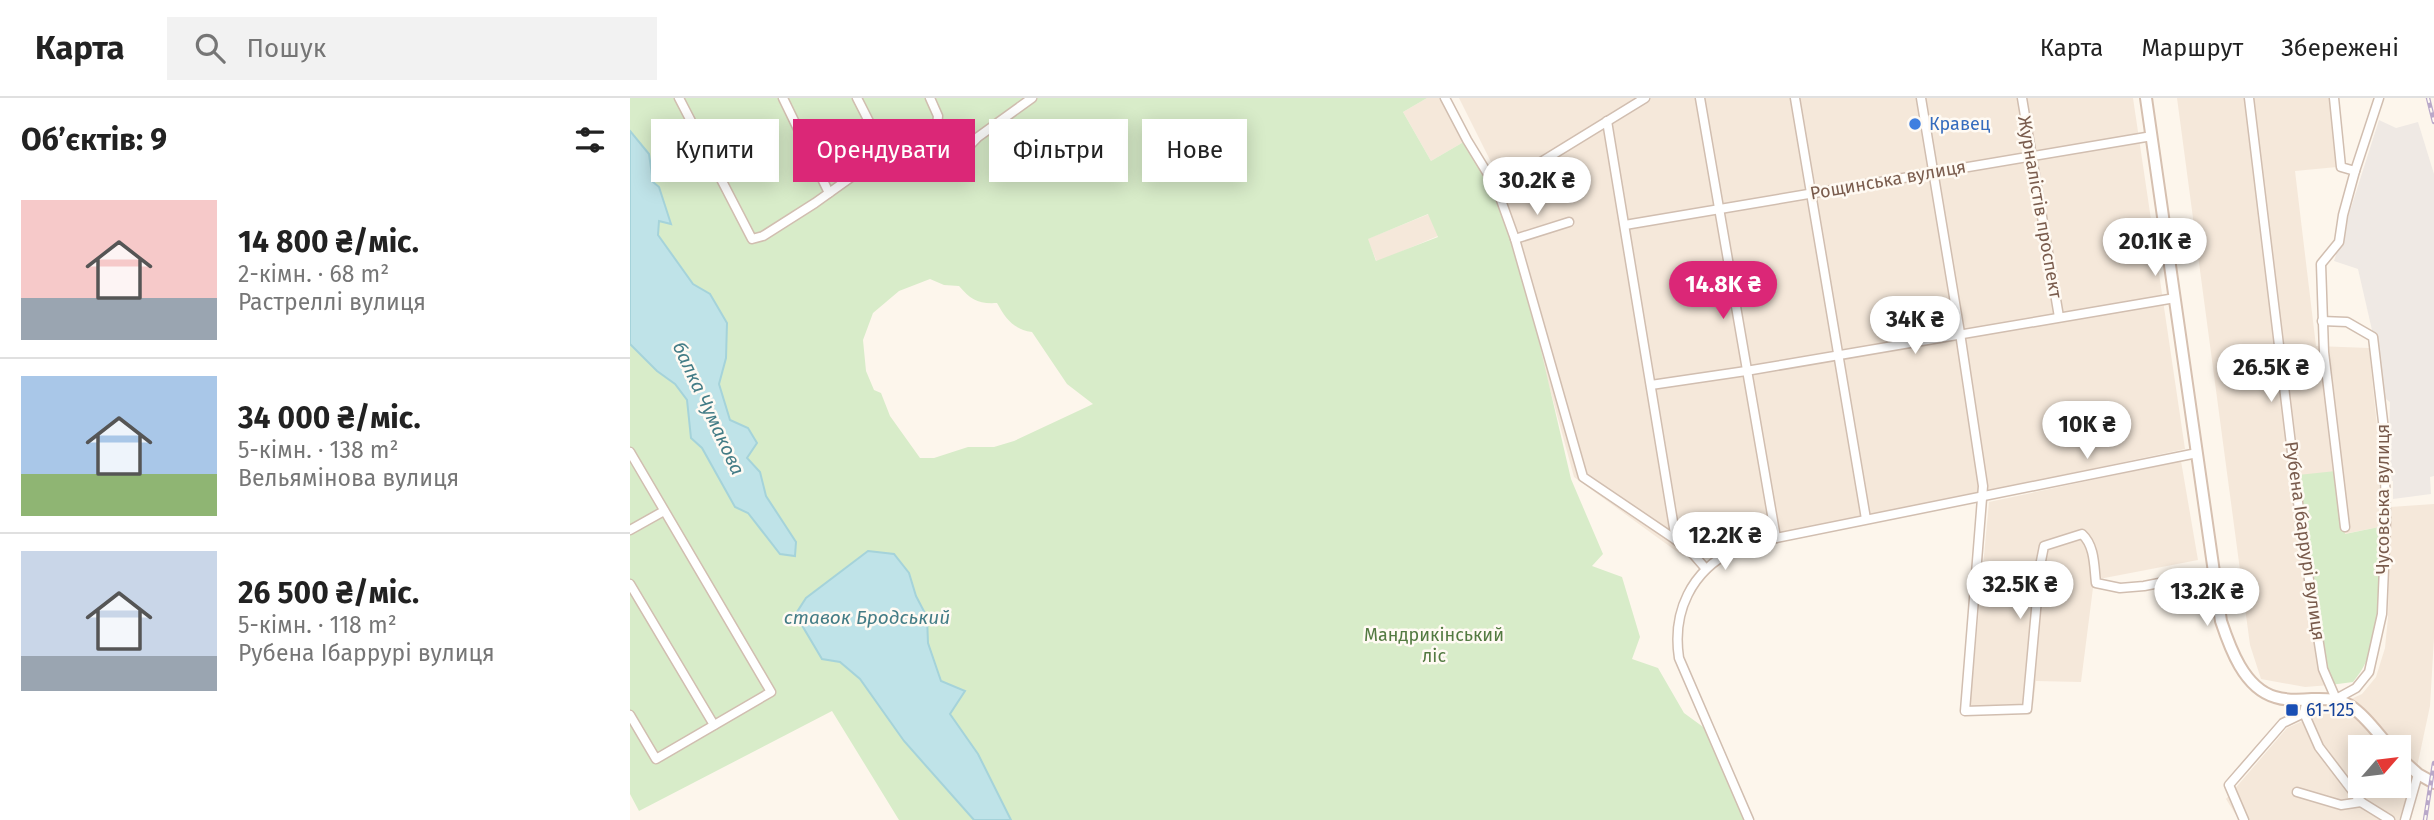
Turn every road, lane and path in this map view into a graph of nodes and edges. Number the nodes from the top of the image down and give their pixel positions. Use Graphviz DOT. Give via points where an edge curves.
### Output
graph roads {
  1 [pos="679,98"];
  2 [pos="783,98"];
  3 [pos="857,98"];
  4 [pos="930,98"];
  5 [pos="1644,98"];
  6 [pos="1700,98"];
  7 [pos="1795,98"];
  8 [pos="1921,98"];
  9 [pos="2022,98"];
  10 [pos="2146,98"];
  11 [pos="2249,98"];
  12 [pos="2334,98"];
  13 [pos="2379,98"];
  14 [pos="1030,99"];
  15 [pos="1449,100"];
  16 [pos="868,119"];
  17 [pos="938,119"];
  18 [pos="1607,121"];
  19 [pos="2152,136"];
  20 [pos="975,140"];
  21 [pos="2032,154"];
  22 [pos="2355,171"];
  23 [pos="1932,172"];
  24 [pos="845,182"];
  25 [pos="1497,189"];
  26 [pos="830,193"];
  27 [pos="1812,194"];
  28 [pos="1718,210"];
  29 [pos="1569,222"];
  30 [pos="1625,225"];
  31 [pos="1515,239"];
  32 [pos="2175,298"];
  33 [pos="2059,317"];
  34 [pos="2322,321"];
  35 [pos="1960,333"];
  36 [pos="1839,355"];
  37 [pos="1746,371"];
  38 [pos="1651,385"];
  39 [pos="630,452"];
  40 [pos="2197,453"];
  41 [pos="1982,497"];
  42 [pos="664,511"];
  43 [pos="1866,519"];
  44 [pos="2345,527"];
  45 [pos="630,530"];
  46 [pos="1776,538"];
  47 [pos="1676,540"];
  48 [pos="1706,569"];
  49 [pos="2215,572"];
  50 [pos="630,584"];
  51 [pos="2307,699"];
  52 [pos="2336,699"];
  53 [pos="2304,713"];
  54 [pos="630,715"];
  55 [pos="714,725"];
  56 [pos="2378,735"];
  57 [pos="2412,769"];
  58 [pos="2418,774"];
  59 [pos="2434,783"];
  60 [pos="2297,792"];
  61 [pos="2361,802"];
  62 [pos="1749,820"];
  63 [pos="2244,820"];
  64 [pos="2390,820"];
  65 [pos="2405,820"];
  1 -- 26 [label="street" via="751,239"];
  2 -- 26 [label="street"];
  3 -- 16 [label="street"];
  4 -- 17 [label="street"];
  5 -- 18 [label="street"];
  6 -- 28 [label="street"];
  7 -- 27 [label="street"];
  8 -- 23 [label="street"];
  9 -- 21 [label="street, Журналістів проспект"];
  10 -- 19 [label="main road"];
  11 -- 52 [label="street, Рубена Ібаррурі вулиця" via="2302,535 2323,669"];
  12 -- 22 [label="street" via="2341,167"];
  13 -- 22 [label="street"];
  14 -- 20 [label="street"];
  15 -- 25 [label="street" via="1466,140"];
  18 -- 25 [label="street"];
  18 -- 30 [label="street"];
  19 -- 21 [label="street, Рощинська вулиця"];
  19 -- 32 [label="main road"];
  21 -- 23 [label="street, Рощинська вулиця"];
  21 -- 33 [label="street, Журналістів проспект"];
  22 -- 34 [label="street" via="2339,242 2321,264"];
  23 -- 27 [label="street, Рощинська вулиця"];
  23 -- 35 [label="street"];
  24 -- 26 [label="street"];
  25 -- 31 [label="street"];
  27 -- 28 [label="street, Рощинська вулиця"];
  27 -- 36 [label="street"];
  28 -- 30 [label="street, Рощинська вулиця"];
  28 -- 37 [label="street"];
  29 -- 31 [label="street"];
  30 -- 38 [label="street"];
  31 -- 47 [label="street" via="1583,477"];
  32 -- 33 [label="street"];
  32 -- 40 [label="main road"];
  33 -- 35 [label="street"];
  34 -- 44 [label="street"];
  34 -- 52 [label="street, Чусовська вулиця" via="2347,322 2373,337 2384,430 2386,521 2377,643 2369,672 2356,688"];
  35 -- 36 [label="street"];
  35 -- 41 [label="street"];
  36 -- 37 [label="street"];
  36 -- 43 [label="street"];
  37 -- 38 [label="street"];
  37 -- 46 [label="street"];
  38 -- 47 [label="street"];
  39 -- 42 [label="street"];
  40 -- 41 [label="street"];
  40 -- 49 [label="main road"];
  41 -- 43 [label="street"];
  41 -- 49 [label="street" via="1965,711 2027,709 2044,546 2081,534 2091,548 2096,583 2120,588"];
  42 -- 45 [label="street"];
  42 -- 55 [label="street" via="771,692"];
  43 -- 46 [label="street"];
  46 -- 48 [label="street" via="1736,548"];
  47 -- 48 [label="street"];
  48 -- 62 [label="street" via="1687,593 1676,642"];
  49 -- 51 [label="main road" via="2221,621 2246,675 2273,697"];
  50 -- 55 [label="street"];
  51 -- 52 [label="main road"];
  51 -- 53 [label="street"];
  52 -- 56 [label="main road" via="2348,704"];
  53 -- 61 [label="street" via="2319,747"];
  53 -- 63 [label="street" via="2283,723 2229,785"];
  54 -- 55 [label="street" via="656,759"];
  57 -- 58 [label="main road"];
  58 -- 59 [label="main road"];
  58 -- 65 [label="street"];
  60 -- 61 [label="street" via="2341,805"];
  61 -- 64 [label="street"];
}
